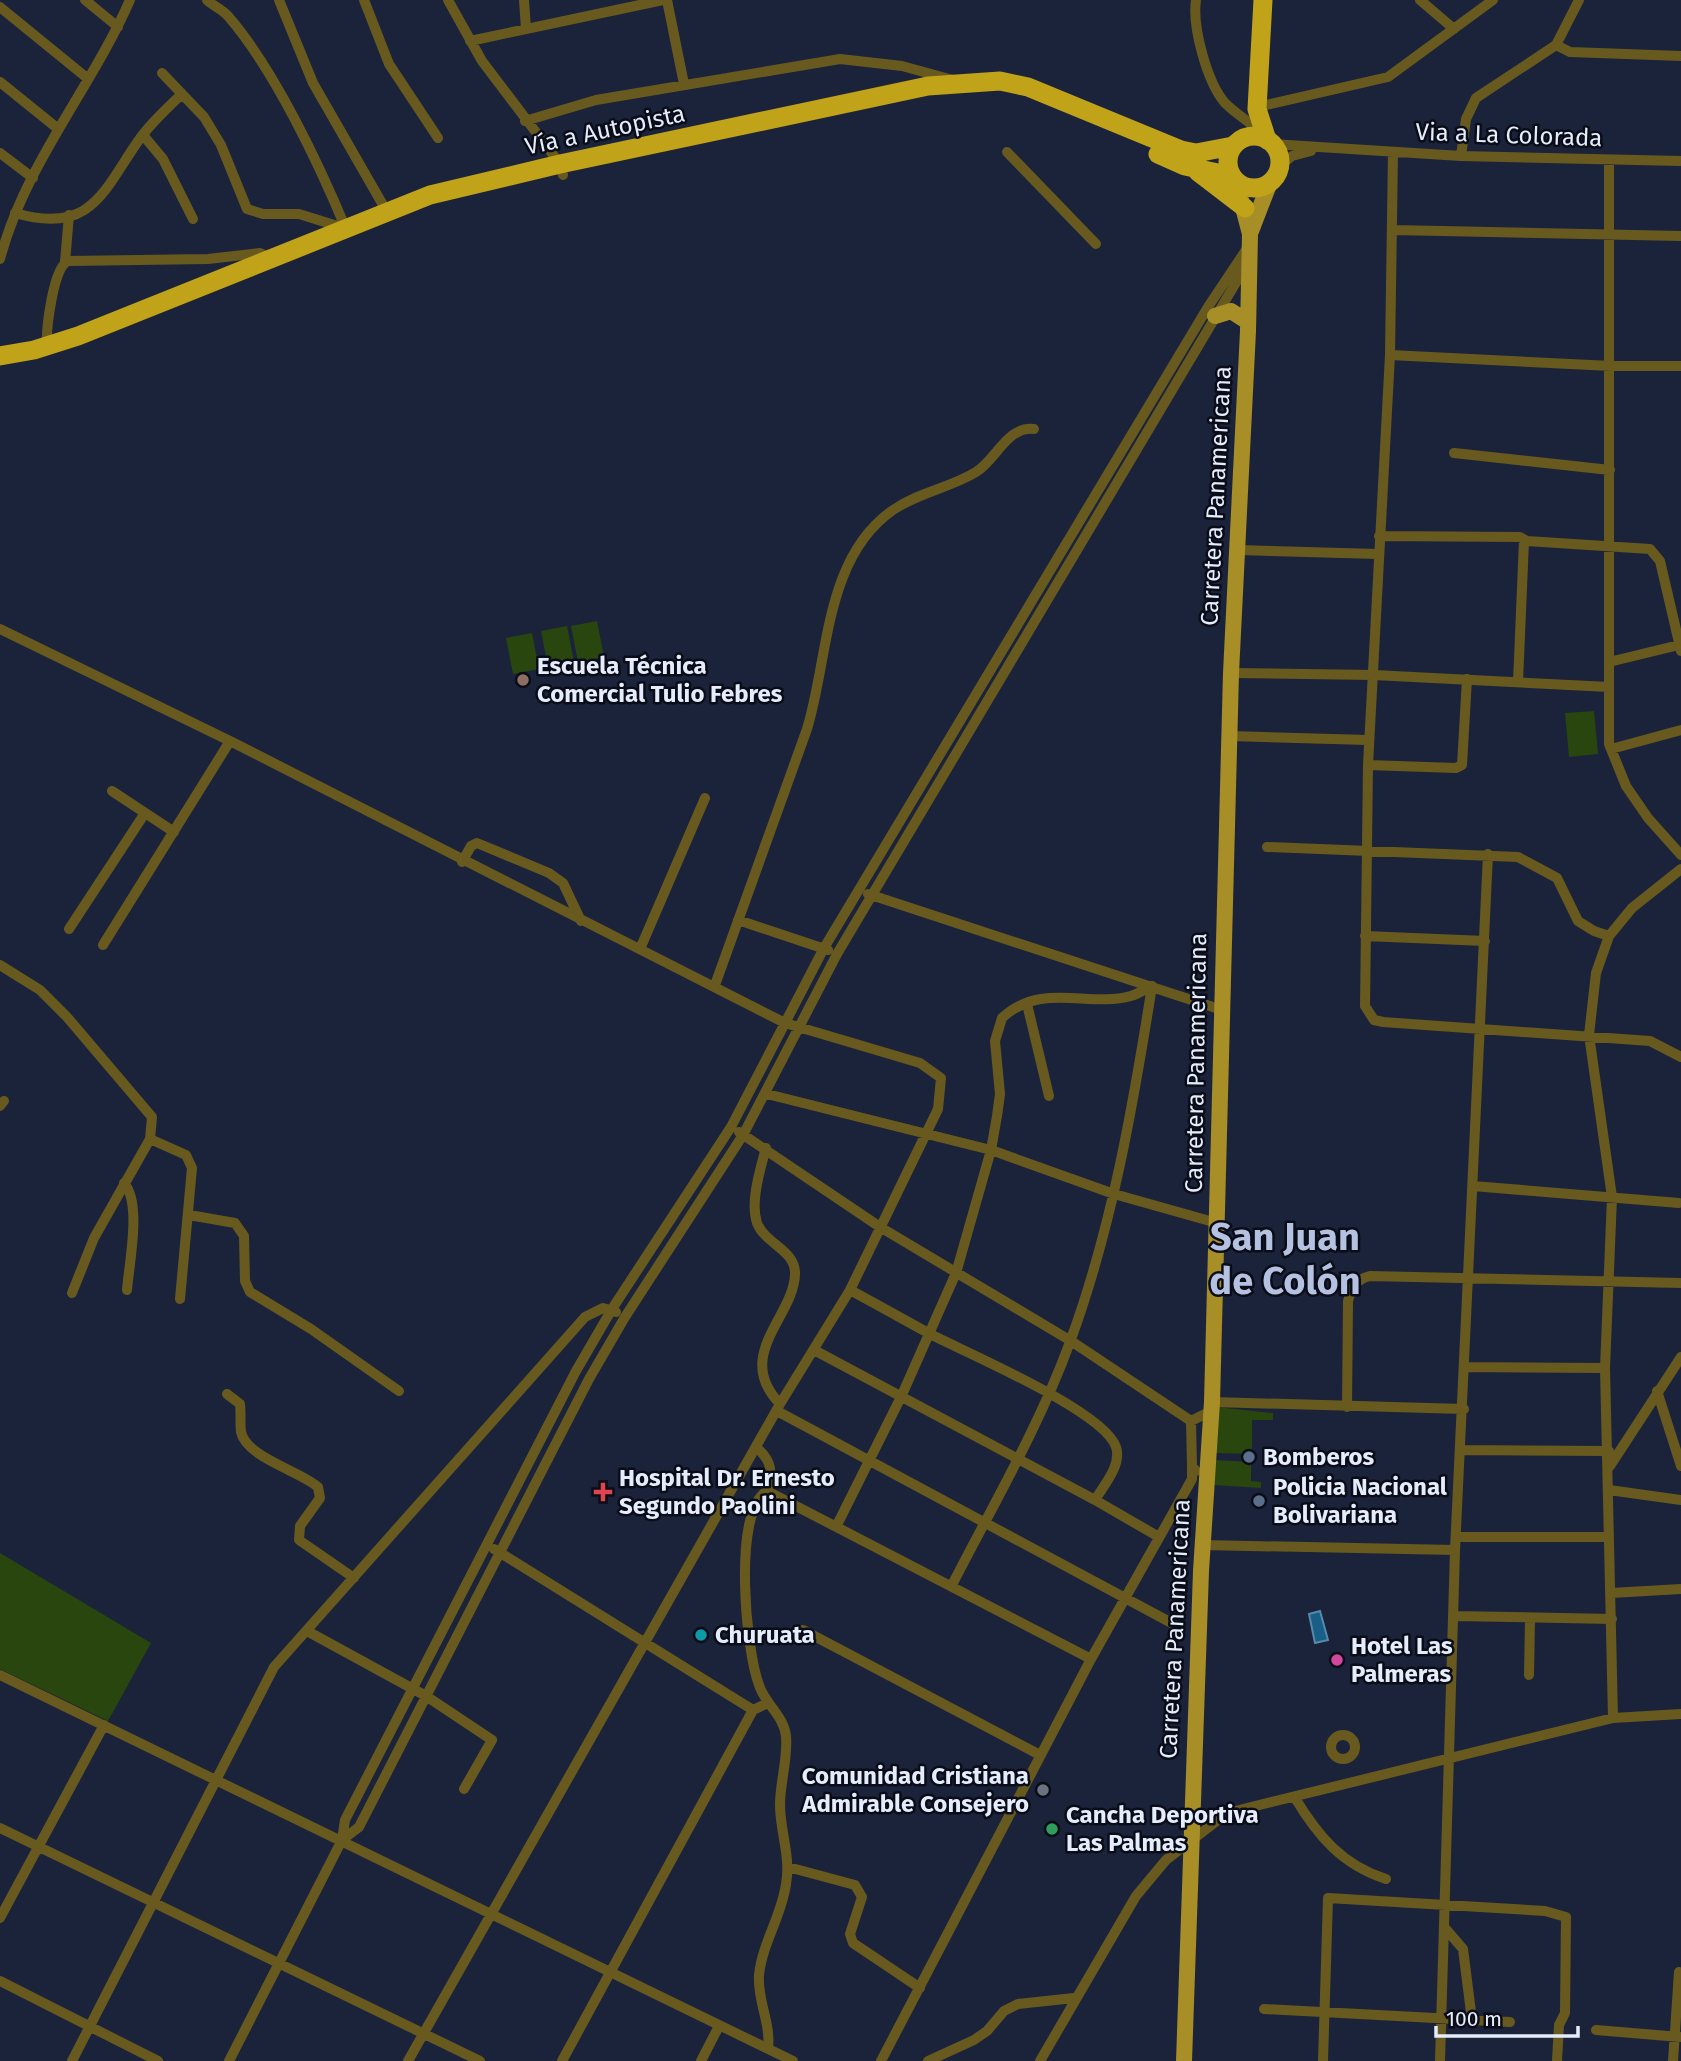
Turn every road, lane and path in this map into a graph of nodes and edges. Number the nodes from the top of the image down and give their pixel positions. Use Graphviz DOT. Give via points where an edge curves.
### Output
graph roads {
  1 [pos="85,0"];
  2 [pos="130,0"];
  3 [pos="207,0"];
  4 [pos="279,0"];
  5 [pos="364,0"];
  6 [pos="448,0"];
  7 [pos="524,0"];
  8 [pos="665,0"];
  9 [pos="1196,0"];
  10 [pos="1263,0"];
  11 [pos="1420,0"];
  12 [pos="1493,0"];
  13 [pos="1579,0"];
  14 [pos="0,7"];
  15 [pos="118,27"];
  16 [pos="526,29"];
  17 [pos="1454,29"];
  18 [pos="470,41"];
  19 [pos="1556,44"];
  20 [pos="1681,56"];
  21 [pos="162,73"];
  22 [pos="87,78"];
  23 [pos="0,82"];
  24 [pos="955,83"];
  25 [pos="684,84"];
  26 [pos="182,93"];
  27 [pos="525,121"];
  28 [pos="1248,125"];
  29 [pos="57,128"];
  30 [pos="143,135"];
  31 [pos="438,138"];
  32 [pos="1270,142"];
  33 [pos="1335,148"];
  34 [pos="1007,152"];
  35 [pos="1393,152"];
  36 [pos="0,153"];
  37 [pos="1461,156"];
  38 [pos="1609,160"];
  39 [pos="1681,161"];
  40 [pos="1191,168"];
  41 [pos="561,169"];
  42 [pos="1275,174"];
  43 [pos="33,178"];
  44 [pos="1234,178"];
  45 [pos="1245,208"];
  46 [pos="387,212"];
  47 [pos="15,213"];
  48 [pos="69,215"];
  49 [pos="193,219"];
  50 [pos="346,229"];
  51 [pos="1393,230"];
  52 [pos="1610,234"];
  53 [pos="1681,236"];
  54 [pos="1250,239"];
  55 [pos="1096,244"];
  56 [pos="0,259"];
  57 [pos="271,259"];
  58 [pos="1249,261"];
  59 [pos="65,262"];
  60 [pos="1215,316"];
  61 [pos="1248,323"];
  62 [pos="47,346"];
  63 [pos="1390,355"];
  64 [pos="0,356"];
  65 [pos="1611,366"];
  66 [pos="1681,366"];
  67 [pos="0,368"];
  68 [pos="1034,429"];
  69 [pos="1454,453"];
  70 [pos="1610,470"];
  71 [pos="1379,536"];
  72 [pos="1524,541"];
  73 [pos="1608,548"];
  74 [pos="1239,550"];
  75 [pos="1378,554"];
  76 [pos="0,629"];
  77 [pos="1680,648"];
  78 [pos="1609,662"];
  79 [pos="1231,673"];
  80 [pos="1374,674"];
  81 [pos="1467,679"];
  82 [pos="1518,682"];
  83 [pos="1609,687"];
  84 [pos="1681,730"];
  85 [pos="1230,736"];
  86 [pos="1368,740"];
  87 [pos="230,741"];
  88 [pos="1611,749"];
  89 [pos="1367,765"];
  90 [pos="112,791"];
  91 [pos="705,798"];
  92 [pos="145,813"];
  93 [pos="174,832"];
  94 [pos="1267,847"];
  95 [pos="1366,850"];
  96 [pos="1488,854"];
  97 [pos="1681,855"];
  98 [pos="462,862"];
  99 [pos="1681,869"];
  100 [pos="859,890"];
  101 [pos="873,896"];
  102 [pos="738,920"];
  103 [pos="581,921"];
  104 [pos="69,929"];
  105 [pos="1365,936"];
  106 [pos="1609,936"];
  107 [pos="1485,941"];
  108 [pos="103,945"];
  109 [pos="640,948"];
  110 [pos="824,948"];
  111 [pos="837,954"];
  112 [pos="0,965"];
  113 [pos="715,985"];
  114 [pos="1152,986"];
  115 [pos="1027,1004"];
  116 [pos="1222,1010"];
  117 [pos="785,1023"];
  118 [pos="799,1029"];
  119 [pos="1482,1029"];
  120 [pos="1589,1035"];
  121 [pos="1681,1057"];
  122 [pos="767,1094"];
  123 [pos="1049,1096"];
  124 [pos="730,1127"];
  125 [pos="927,1133"];
  126 [pos="743,1135"];
  127 [pos="150,1139"];
  128 [pos="766,1149"];
  129 [pos="991,1150"];
  130 [pos="124,1183"];
  131 [pos="1473,1186"];
  132 [pos="1114,1194"];
  133 [pos="1612,1197"];
  134 [pos="1679,1203"];
  135 [pos="189,1214"];
  136 [pos="1217,1223"];
  137 [pos="880,1227"];
  138 [pos="956,1273"];
  139 [pos="1468,1278"];
  140 [pos="1610,1283"];
  141 [pos="1681,1283"];
  142 [pos="127,1290"];
  143 [pos="850,1290"];
  144 [pos="72,1293"];
  145 [pos="180,1299"];
  146 [pos="612,1309"];
  147 [pos="625,1317"];
  148 [pos="930,1334"];
  149 [pos="1071,1341"];
  150 [pos="814,1350"];
  151 [pos="1681,1357"];
  152 [pos="1465,1367"];
  153 [pos="1605,1368"];
  154 [pos="399,1391"];
  155 [pos="1657,1391"];
  156 [pos="1049,1393"];
  157 [pos="227,1394"];
  158 [pos="901,1397"];
  159 [pos="778,1407"];
  160 [pos="1347,1407"];
  161 [pos="1212,1408"];
  162 [pos="1464,1409"];
  163 [pos="1191,1421"];
  164 [pos="757,1448"];
  165 [pos="1460,1450"];
  166 [pos="1609,1451"];
  167 [pos="869,1459"];
  168 [pos="1019,1460"];
  169 [pos="1192,1466"];
  170 [pos="1681,1466"];
  171 [pos="1609,1468"];
  172 [pos="1205,1482"];
  173 [pos="1609,1490"];
  174 [pos="767,1491"];
  175 [pos="1095,1500"];
  176 [pos="1681,1500"];
  177 [pos="985,1520"];
  178 [pos="837,1525"];
  179 [pos="1456,1537"];
  180 [pos="1609,1537"];
  181 [pos="1159,1538"];
  182 [pos="487,1545"];
  183 [pos="1202,1545"];
  184 [pos="1455,1550"];
  185 [pos="500,1552"];
  186 [pos="354,1578"];
  187 [pos="952,1585"];
  188 [pos="1681,1589"];
  189 [pos="1611,1593"];
  190 [pos="1124,1600"];
  191 [pos="1455,1616"];
  192 [pos="1531,1619"];
  193 [pos="1612,1619"];
  194 [pos="803,1630"];
  195 [pos="307,1631"];
  196 [pos="1177,1633"];
  197 [pos="646,1645"];
  198 [pos="1091,1659"];
  199 [pos="0,1675"];
  200 [pos="1529,1675"];
  201 [pos="413,1689"];
  202 [pos="426,1696"];
  203 [pos="768,1703"];
  204 [pos="753,1710"];
  205 [pos="1681,1714"];
  206 [pos="1612,1718"];
  207 [pos="104,1726"];
  208 [pos="1040,1755"];
  209 [pos="1451,1757"];
  210 [pos="217,1782"];
  211 [pos="464,1789"];
  212 [pos="1295,1798"];
  213 [pos="0,1828"];
  214 [pos="342,1840"];
  215 [pos="1190,1840"];
  216 [pos="40,1848"];
  217 [pos="788,1867"];
  218 [pos="1386,1879"];
  219 [pos="153,1903"];
  220 [pos="1446,1906"];
  221 [pos="491,1916"];
  222 [pos="0,1918"];
  223 [pos="1445,1928"];
  224 [pos="279,1964"];
  225 [pos="1679,1972"];
  226 [pos="611,1974"];
  227 [pos="0,1981"];
  228 [pos="920,1988"];
  229 [pos="1074,1998"];
  230 [pos="1264,2010"];
  231 [pos="1324,2013"];
  232 [pos="1441,2019"];
  233 [pos="1472,2020"];
  234 [pos="1510,2022"];
  235 [pos="719,2026"];
  236 [pos="89,2028"];
  237 [pos="1596,2030"];
  238 [pos="422,2035"];
  239 [pos="1678,2037"];
  240 [pos="768,2048"];
  241 [pos="72,2061"];
  242 [pos="158,2061"];
  243 [pos="229,2061"];
  244 [pos="408,2061"];
  245 [pos="480,2061"];
  246 [pos="562,2061"];
  247 [pos="701,2061"];
  248 [pos="793,2061"];
  249 [pos="883,2061"];
  250 [pos="928,2061"];
  251 [pos="1040,2061"];
  252 [pos="1184,2061"];
  253 [pos="1323,2061"];
  254 [pos="1440,2061"];
  255 [pos="1557,2061"];
  256 [pos="1672,2061"];
  1 -- 15 [label="street"];
  2 -- 15 [label="street"];
  3 -- 50 [label="street" via="228,15 256,53"];
  4 -- 46 [label="street" via="313,83"];
  5 -- 31 [label="street" via="390,64"];
  6 -- 18 [label="street"];
  7 -- 16 [label="street"];
  8 -- 16 [label="street"];
  8 -- 25 [label="street"];
  9 -- 28 [label="street" via="1194,16 1201,46 1220,96"];
  10 -- 28 [label="highway"];
  11 -- 17 [label="street"];
  12 -- 17 [label="street"];
  13 -- 19 [label="street"];
  14 -- 22 [label="street"];
  15 -- 22 [label="street"];
  16 -- 18 [label="street"];
  17 -- 28 [label="street" via="1382,79"];
  18 -- 27 [label="street"];
  19 -- 20 [label="street" via="1570,52"];
  19 -- 37 [label="street" via="1476,98 1466,119"];
  21 -- 26 [label="street"];
  22 -- 29 [label="street"];
  23 -- 29 [label="street"];
  24 -- 25 [label="street" via="939,74 850,58"];
  24 -- 28 [label="highway, Vía a Autopista" via="1000,81 1028,87 1196,153"];
  24 -- 41 [label="highway, Vía a Autopista"];
  25 -- 27 [label="street" via="596,100"];
  26 -- 30 [label="street"];
  26 -- 50 [label="street" via="204,117 220,145 247,209 299,214"];
  27 -- 41 [label="street"];
  28 -- 32 [label="highway"];
  28 -- 32 [label="highway, Vía a Autopista" via="1255,136"];
  28 -- 44 [label="highway" via="1228,164"];
  29 -- 43 [label="street"];
  30 -- 48 [label="street" via="100,200"];
  30 -- 49 [label="street" via="163,159"];
  32 -- 33 [label="street, Via a La Colorada"];
  32 -- 42 [label="highway" via="1279,154"];
  33 -- 35 [label="street, Via a La Colorada"];
  33 -- 42 [label="street, Via a La Colorada" via="1299,153"];
  34 -- 55 [label="street"];
  35 -- 37 [label="street, Via a La Colorada"];
  35 -- 51 [label="street"];
  36 -- 43 [label="street"];
  37 -- 38 [label="street, Via a La Colorada"];
  38 -- 39 [label="street, Via a La Colorada"];
  38 -- 52 [label="street"];
  40 -- 41 [label="highway, Vía a Autopista" via="1049,108 999,93 930,98"];
  40 -- 44 [label="highway, Vía a Autopista"];
  40 -- 45 [label="highway"];
  41 -- 46 [label="highway, Vía a Autopista" via="430,195"];
  41 -- 67 [label="highway, Vía a Autopista" via="434,207 82,348"];
  42 -- 44 [label="highway, Vía a Autopista" via="1253,188"];
  42 -- 54 [label="main road, Carretera Panamericana"];
  43 -- 47 [label="street"];
  44 -- 45 [label="main road, Carretera Panamericana"];
  45 -- 54 [label="main road, Carretera Panamericana"];
  46 -- 50 [label="highway, Vía a Autopista"];
  47 -- 48 [label="street" via="43,219"];
  47 -- 56 [label="street"];
  48 -- 59 [label="street"];
  50 -- 57 [label="highway, Vía a Autopista"];
  51 -- 52 [label="street"];
  51 -- 63 [label="street"];
  52 -- 53 [label="street"];
  52 -- 65 [label="street"];
  54 -- 58 [label="main road, Carretera Panamericana"];
  54 -- 100 [label="street"];
  57 -- 59 [label="street" via="260,253 208,259"];
  57 -- 62 [label="highway, Vía a Autopista"];
  58 -- 60 [label="street"];
  58 -- 61 [label="main road, Carretera Panamericana"];
  59 -- 62 [label="street" via="58,272"];
  60 -- 61 [label="main road" via="1231,311"];
  60 -- 101 [label="street"];
  61 -- 74 [label="main road, Carretera Panamericana"];
  62 -- 64 [label="highway, Vía a Autopista"];
  63 -- 65 [label="street"];
  63 -- 71 [label="street"];
  65 -- 66 [label="street"];
  65 -- 70 [label="street"];
  68 -- 102 [label="street" via="1017,432 982,469 964,480 892,511 854,552 825,637 816,701"];
  69 -- 70 [label="street"];
  70 -- 73 [label="street"];
  71 -- 72 [label="street" via="1520,537"];
  71 -- 75 [label="street"];
  72 -- 73 [label="street"];
  72 -- 82 [label="street"];
  73 -- 77 [label="street" via="1650,550 1660,561"];
  73 -- 78 [label="street"];
  74 -- 75 [label="street"];
  74 -- 79 [label="main road, Carretera Panamericana"];
  75 -- 80 [label="street"];
  76 -- 87 [label="street"];
  77 -- 78 [label="street"];
  78 -- 83 [label="street"];
  79 -- 80 [label="street"];
  79 -- 85 [label="main road, Carretera Panamericana"];
  80 -- 81 [label="street"];
  80 -- 86 [label="street"];
  81 -- 82 [label="street"];
  81 -- 89 [label="street" via="1462,765"];
  82 -- 83 [label="street"];
  83 -- 88 [label="street"];
  84 -- 88 [label="street"];
  85 -- 86 [label="street"];
  85 -- 116 [label="main road, Carretera Panamericana"];
  86 -- 89 [label="street"];
  87 -- 93 [label="street"];
  87 -- 98 [label="street"];
  88 -- 97 [label="street" via="1626,786 1647,818"];
  89 -- 95 [label="street"];
  90 -- 92 [label="street"];
  91 -- 109 [label="street"];
  92 -- 93 [label="street"];
  92 -- 104 [label="street"];
  93 -- 108 [label="street"];
  94 -- 95 [label="street"];
  95 -- 96 [label="street"];
  95 -- 105 [label="street"];
  96 -- 106 [label="street" via="1518,857 1540,866 1557,878 1578,921"];
  96 -- 107 [label="street"];
  98 -- 103 [label="street"];
  98 -- 103 [label="street" via="477,843 550,873 563,883"];
  99 -- 106 [label="street" via="1632,908"];
  100 -- 101 [label="street"];
  100 -- 110 [label="street"];
  101 -- 111 [label="street"];
  101 -- 114 [label="street"];
  102 -- 110 [label="street"];
  102 -- 113 [label="street"];
  103 -- 109 [label="street"];
  105 -- 107 [label="street"];
  105 -- 119 [label="street" via="1364,997 1374,1020"];
  106 -- 120 [label="street" via="1596,973"];
  107 -- 119 [label="street"];
  109 -- 113 [label="street"];
  110 -- 111 [label="street"];
  110 -- 117 [label="street"];
  111 -- 118 [label="street"];
  112 -- 127 [label="street" via="40,990 67,1017 152,1117"];
  113 -- 117 [label="street"];
  114 -- 115 [label="street" via="1132,996 1061,995"];
  114 -- 116 [label="street"];
  114 -- 132 [label="street"];
  115 -- 123 [label="street"];
  115 -- 129 [label="street" via="1009,1011 997,1027 1000,1094"];
  116 -- 136 [label="main road, Carretera Panamericana"];
  117 -- 118 [label="street"];
  117 -- 124 [label="street"];
  118 -- 122 [label="street"];
  118 -- 125 [label="street" via="935,1071 941,1078 938,1109"];
  119 -- 120 [label="street"];
  119 -- 131 [label="street"];
  120 -- 121 [label="street" via="1650,1041"];
  120 -- 133 [label="street"];
  122 -- 125 [label="street"];
  122 -- 126 [label="street"];
  124 -- 126 [label="street"];
  124 -- 146 [label="street"];
  125 -- 129 [label="street"];
  125 -- 137 [label="street"];
  126 -- 128 [label="street"];
  126 -- 147 [label="street"];
  127 -- 130 [label="street"];
  127 -- 135 [label="street" via="189,1159 193,1174"];
  128 -- 137 [label="street"];
  128 -- 159 [label="street" via="756,1221 763,1235 788,1255 795,1273 786,1305 764,1349 767,1386"];
  129 -- 132 [label="street"];
  129 -- 138 [label="street"];
  130 -- 142 [label="street" via="134,1206"];
  130 -- 144 [label="street" via="94,1238"];
  131 -- 133 [label="street"];
  131 -- 139 [label="street"];
  132 -- 136 [label="street"];
  132 -- 149 [label="street"];
  133 -- 134 [label="street"];
  133 -- 140 [label="street"];
  135 -- 145 [label="street"];
  135 -- 154 [label="street" via="235,1223 244,1236 244,1281 250,1292"];
  136 -- 161 [label="main road, Carretera Panamericana"];
  137 -- 138 [label="street"];
  137 -- 143 [label="street"];
  138 -- 148 [label="street"];
  138 -- 149 [label="street"];
  139 -- 140 [label="street"];
  139 -- 152 [label="street"];
  139 -- 160 [label="street" via="1370,1276 1353,1285 1348,1301"];
  140 -- 141 [label="street"];
  140 -- 153 [label="street"];
  143 -- 148 [label="street"];
  143 -- 150 [label="street"];
  146 -- 147 [label="street"];
  146 -- 182 [label="street"];
  146 -- 186 [label="street" via="603,1308 585,1317"];
  147 -- 185 [label="street"];
  148 -- 156 [label="street"];
  148 -- 158 [label="street"];
  149 -- 156 [label="street"];
  149 -- 163 [label="street"];
  150 -- 158 [label="street"];
  150 -- 159 [label="street"];
  151 -- 155 [label="street"];
  152 -- 153 [label="street"];
  152 -- 162 [label="street"];
  153 -- 166 [label="street"];
  155 -- 170 [label="street"];
  155 -- 171 [label="street"];
  156 -- 168 [label="street"];
  156 -- 175 [label="street" via="1090,1419 1112,1438 1118,1450 1115,1467"];
  157 -- 186 [label="street" via="240,1404 241,1434 253,1449 298,1471 318,1487 320,1498 300,1526 299,1539"];
  158 -- 167 [label="street"];
  158 -- 168 [label="street"];
  159 -- 164 [label="street"];
  159 -- 167 [label="street"];
  160 -- 161 [label="street"];
  160 -- 162 [label="street"];
  161 -- 163 [label="street"];
  161 -- 172 [label="main road, Carretera Panamericana"];
  162 -- 165 [label="street"];
  163 -- 169 [label="street"];
  164 -- 174 [label="street" via="769,1458"];
  164 -- 197 [label="street"];
  165 -- 166 [label="street"];
  165 -- 179 [label="street"];
  166 -- 171 [label="street"];
  167 -- 177 [label="street"];
  167 -- 178 [label="street"];
  168 -- 175 [label="street"];
  168 -- 177 [label="street"];
  169 -- 172 [label="street"];
  169 -- 181 [label="street" via="1192,1479"];
  171 -- 173 [label="street"];
  172 -- 183 [label="main road, Carretera Panamericana"];
  173 -- 176 [label="street"];
  173 -- 180 [label="street"];
  174 -- 178 [label="street"];
  174 -- 203 [label="street" via="754,1510 748,1533 745,1584 753,1666"];
  175 -- 181 [label="street"];
  177 -- 187 [label="street"];
  177 -- 190 [label="street"];
  178 -- 187 [label="street"];
  179 -- 180 [label="street"];
  179 -- 184 [label="street"];
  180 -- 189 [label="street"];
  181 -- 190 [label="street"];
  182 -- 185 [label="street"];
  182 -- 201 [label="street"];
  183 -- 184 [label="street"];
  183 -- 215 [label="main road, Carretera Panamericana"];
  184 -- 191 [label="street"];
  185 -- 197 [label="street"];
  185 -- 202 [label="street"];
  186 -- 195 [label="street"];
  187 -- 198 [label="street"];
  188 -- 189 [label="street"];
  189 -- 193 [label="street"];
  190 -- 196 [label="street" via="1179,1627"];
  190 -- 198 [label="street"];
  191 -- 192 [label="street"];
  191 -- 209 [label="street"];
  192 -- 193 [label="street"];
  192 -- 200 [label="street"];
  193 -- 206 [label="street"];
  194 -- 208 [label="street"];
  195 -- 201 [label="street"];
  195 -- 210 [label="street" via="274,1667"];
  197 -- 204 [label="street"];
  197 -- 221 [label="street"];
  198 -- 208 [label="street"];
  199 -- 207 [label="street"];
  201 -- 202 [label="street"];
  201 -- 214 [label="street" via="345,1820"];
  202 -- 211 [label="street" via="492,1740"];
  202 -- 214 [label="street" via="359,1827"];
  203 -- 204 [label="street"];
  203 -- 217 [label="street" via="786,1735 780,1808"];
  204 -- 226 [label="street"];
  205 -- 206 [label="street"];
  206 -- 209 [label="street"];
  207 -- 210 [label="street"];
  207 -- 216 [label="street"];
  208 -- 228 [label="street"];
  209 -- 212 [label="street"];
  209 -- 220 [label="street"];
  210 -- 214 [label="street"];
  210 -- 219 [label="street"];
  212 -- 215 [label="street" via="1227,1813"];
  212 -- 218 [label="street" via="1310,1823 1354,1867"];
  213 -- 216 [label="street"];
  214 -- 221 [label="street"];
  214 -- 224 [label="street"];
  215 -- 229 [label="street" via="1136,1896"];
  215 -- 252 [label="main road, Carretera Panamericana"];
  216 -- 219 [label="street"];
  216 -- 222 [label="street"];
  217 -- 228 [label="street" via="855,1885 862,1897 850,1934 853,1943"];
  217 -- 240 [label="street" via="784,1896 759,1975"];
  219 -- 224 [label="street"];
  219 -- 236 [label="street"];
  220 -- 223 [label="street"];
  220 -- 231 [label="street" via="1328,1898"];
  220 -- 255 [label="street" via="1545,1911 1566,1917 1565,2013 1559,2025"];
  221 -- 226 [label="street"];
  221 -- 238 [label="street"];
  223 -- 232 [label="street"];
  223 -- 233 [label="street" via="1464,1949"];
  224 -- 238 [label="street"];
  224 -- 243 [label="street"];
  225 -- 239 [label="street"];
  226 -- 235 [label="street"];
  226 -- 246 [label="street"];
  227 -- 236 [label="street"];
  228 -- 249 [label="street"];
  229 -- 250 [label="street" via="1018,2004 974,2040"];
  229 -- 251 [label="street"];
  230 -- 231 [label="street"];
  231 -- 232 [label="street"];
  231 -- 253 [label="street"];
  232 -- 233 [label="street"];
  232 -- 254 [label="street"];
  233 -- 234 [label="street"];
  235 -- 240 [label="street"];
  235 -- 247 [label="street"];
  236 -- 241 [label="street"];
  236 -- 242 [label="street"];
  237 -- 239 [label="street"];
  238 -- 244 [label="street"];
  238 -- 245 [label="street"];
  239 -- 256 [label="street"];
  240 -- 248 [label="street"];
}
